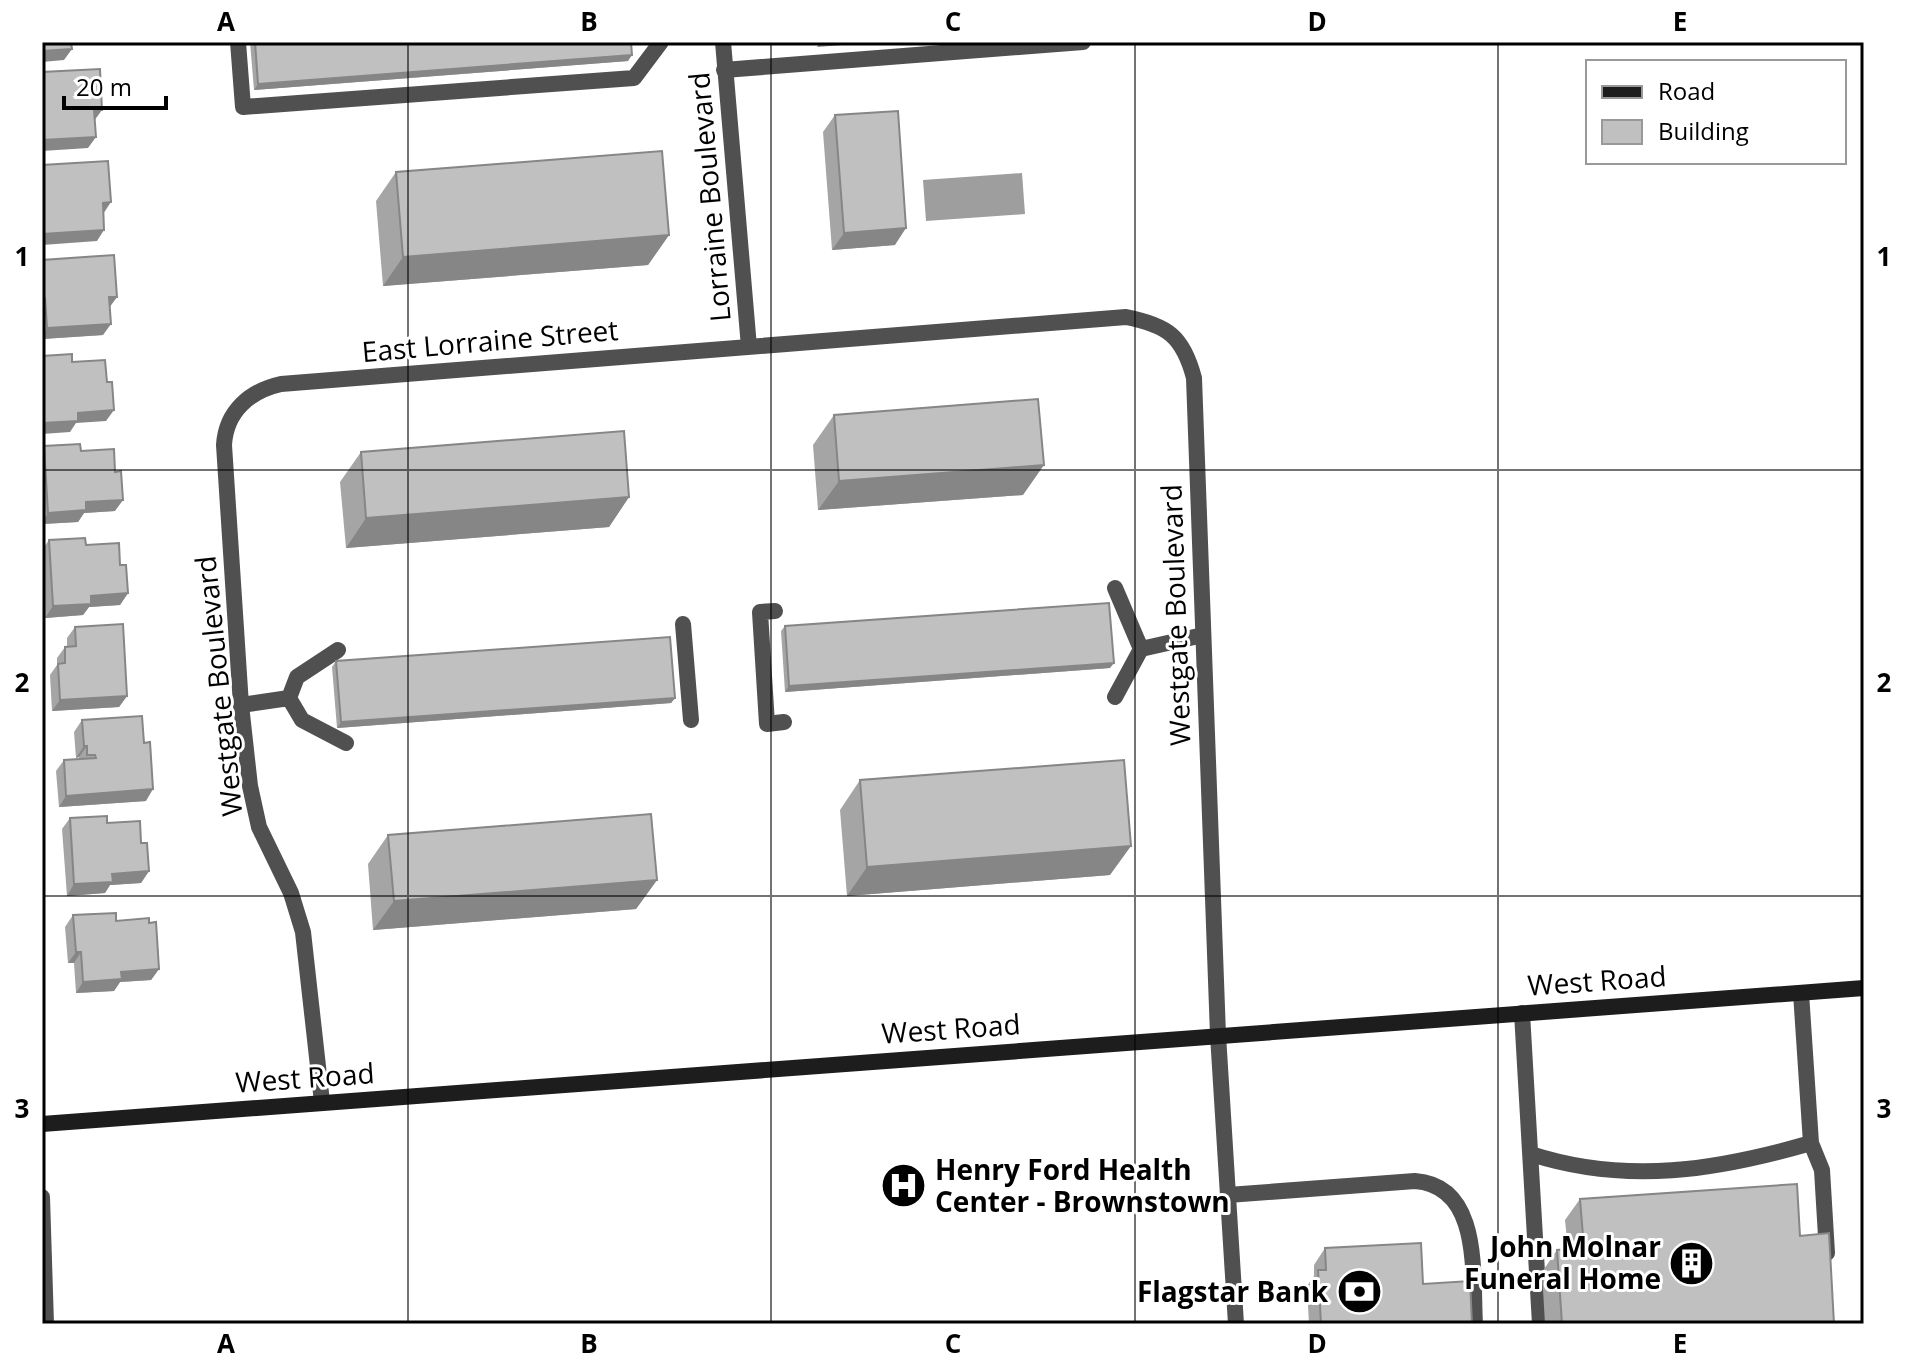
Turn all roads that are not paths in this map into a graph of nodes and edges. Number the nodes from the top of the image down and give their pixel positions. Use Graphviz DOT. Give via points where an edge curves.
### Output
graph roads {
  1 [pos="238,42"];
  2 [pos="661,42"];
  3 [pos="723,42"];
  4 [pos="1083,42"];
  5 [pos="724,70"];
  6 [pos="749,347"];
  7 [pos="241,404"];
  8 [pos="1115,588"];
  9 [pos="775,611"];
  10 [pos="683,624"];
  11 [pos="1203,635"];
  12 [pos="1141,649"];
  13 [pos="338,650"];
  14 [pos="1115,697"];
  15 [pos="289,698"];
  16 [pos="241,705"];
  17 [pos="691,720"];
  18 [pos="784,722"];
  19 [pos="346,743"];
  20 [pos="1864,988"];
  21 [pos="1801,993"];
  22 [pos="1522,1013"];
  23 [pos="1218,1035"];
  24 [pos="322,1102"];
  25 [pos="42,1124"];
  26 [pos="1811,1143"];
  27 [pos="1531,1154"];
  28 [pos="1228,1195"];
  29 [pos="42,1197"];
  30 [pos="1828,1263"];
  31 [pos="46,1324"];
  32 [pos="1236,1324"];
  33 [pos="1475,1324"];
  34 [pos="1540,1324"];
  1 -- 2 [label="street" via="243,107 634,78"];
  3 -- 5 [label="street, Lorraine Boulevard"];
  4 -- 5 [label="street"];
  5 -- 6 [label="street, Lorraine Boulevard"];
  6 -- 7 [label="street, East Lorraine Street" via="281,384 266,387"];
  6 -- 11 [label="street, Westgate Boulevard" via="1126,317 1154,323 1174,337 1194,378"];
  7 -- 16 [label="street, Westgate Boulevard" via="224,445"];
  8 -- 12 [label="street"];
  9 -- 18 [label="street" via="760,612 767,724"];
  10 -- 17 [label="street"];
  11 -- 12 [label="street"];
  11 -- 23 [label="street, Westgate Boulevard"];
  12 -- 14 [label="street"];
  13 -- 15 [label="street" via="297,677"];
  15 -- 16 [label="street"];
  15 -- 19 [label="street" via="302,720"];
  16 -- 24 [label="street, Westgate Boulevard" via="259,827 291,893 303,932"];
  20 -- 21 [label="main road, West Road"];
  21 -- 22 [label="main road, West Road"];
  21 -- 26 [label="street"];
  22 -- 23 [label="main road, West Road"];
  22 -- 27 [label="street"];
  23 -- 24 [label="main road, West Road"];
  23 -- 28 [label="street, Westgate Boulevard"];
  24 -- 25 [label="main road, West Road"];
  26 -- 27 [label="street" via="1724,1165 1666,1172 1579,1167"];
  26 -- 30 [label="street" via="1822,1170"];
  27 -- 34 [label="street"];
  28 -- 32 [label="street, Westgate Boulevard"];
  28 -- 33 [label="street" via="1415,1181 1438,1186 1454,1199 1466,1223"];
  29 -- 31 [label="street"];
}
